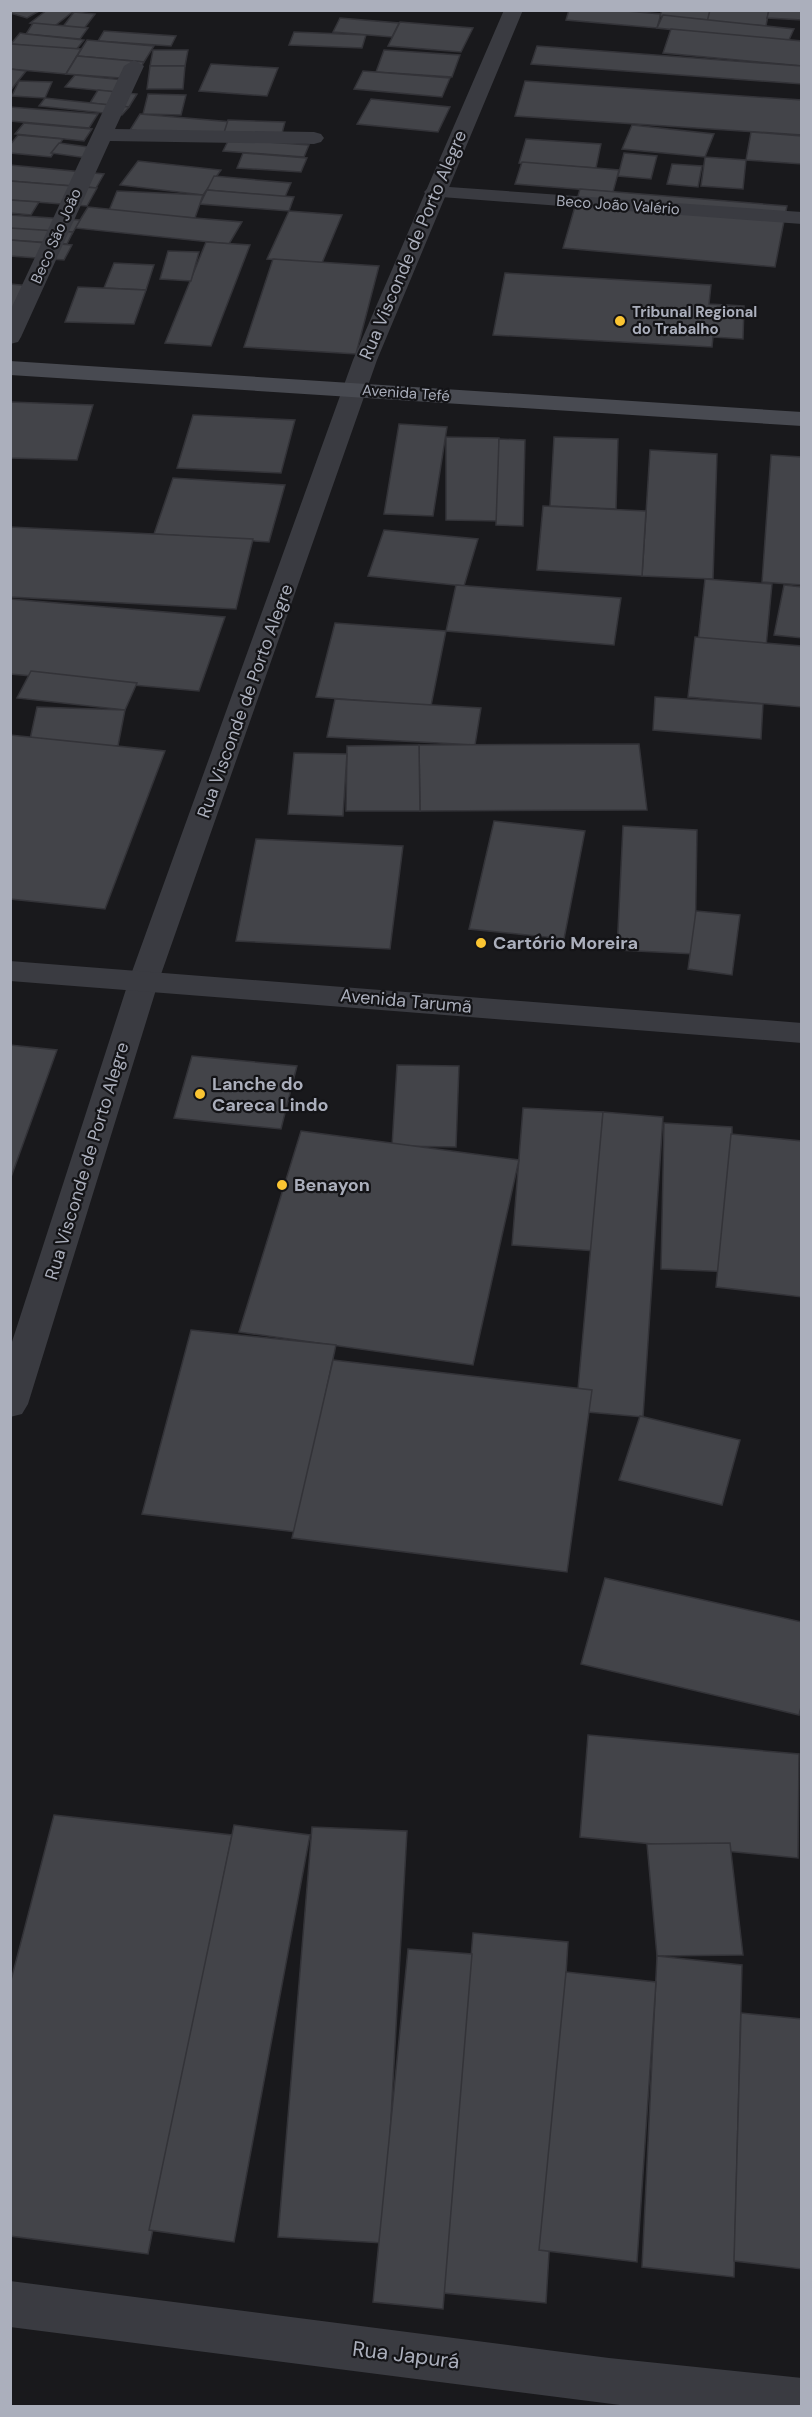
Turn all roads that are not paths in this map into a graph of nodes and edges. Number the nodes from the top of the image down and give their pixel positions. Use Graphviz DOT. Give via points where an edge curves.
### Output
graph roads {
  1 [pos="514,10"];
  2 [pos="134,66"];
  3 [pos="102,135"];
  4 [pos="314,138"];
  5 [pos="435,192"];
  6 [pos="801,218"];
  7 [pos="10,337"];
  8 [pos="10,368"];
  9 [pos="354,390"];
  10 [pos="801,419"];
  11 [pos="10,971"];
  12 [pos="144,980"];
  13 [pos="801,1033"];
  14 [pos="10,1404"];
  15 [pos="10,2304"];
  16 [pos="801,2402"];
  1 -- 5 [label="street, Rua Visconde de Porto Alegre"];
  2 -- 3 [label="street, Beco São João"];
  3 -- 4 [label="street"];
  3 -- 7 [label="street, Beco São João"];
  5 -- 6 [label="street, Beco João Valério"];
  5 -- 9 [label="street, Rua Visconde de Porto Alegre"];
  8 -- 9 [label="main road, Avenida Tefé"];
  9 -- 10 [label="main road, Avenida Tefé"];
  9 -- 12 [label="street, Rua Visconde de Porto Alegre"];
  11 -- 12 [label="street, Avenida Tarumã"];
  12 -- 13 [label="street, Avenida Tarumã"];
  12 -- 14 [label="street, Rua Visconde de Porto Alegre"];
  15 -- 16 [label="street, Rua Japurá"];
}
